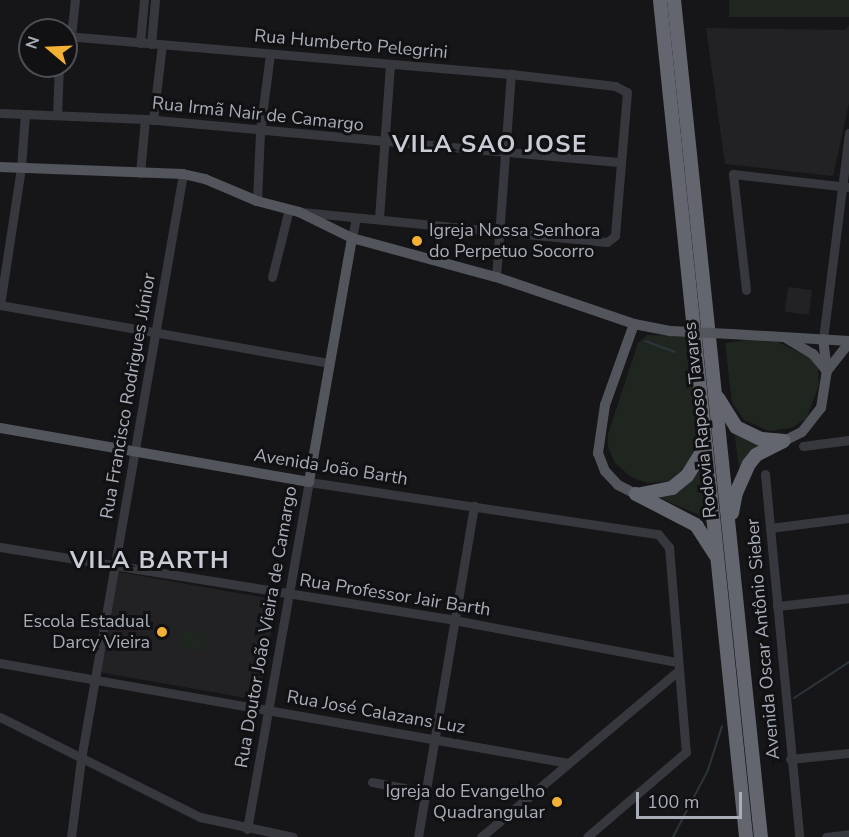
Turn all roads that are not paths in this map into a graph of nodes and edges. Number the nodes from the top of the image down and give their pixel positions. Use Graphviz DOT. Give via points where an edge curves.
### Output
graph roads {
  1 [pos="75,0"];
  2 [pos="144,0"];
  3 [pos="155,0"];
  4 [pos="660,0"];
  5 [pos="674,0"];
  6 [pos="72,18"];
  7 [pos="78,38"];
  8 [pos="140,43"];
  9 [pos="151,44"];
  10 [pos="162,45"];
  11 [pos="270,54"];
  12 [pos="390,64"];
  13 [pos="512,74"];
  14 [pos="58,78"];
  15 [pos="0,113"];
  16 [pos="25,114"];
  17 [pos="57,114"];
  18 [pos="149,120"];
  19 [pos="260,131"];
  20 [pos="849,133"];
  21 [pos="384,144"];
  22 [pos="508,154"];
  23 [pos="621,162"];
  24 [pos="0,167"];
  25 [pos="21,168"];
  26 [pos="140,173"];
  27 [pos="183,174"];
  28 [pos="845,187"];
  29 [pos="257,201"];
  30 [pos="294,211"];
  31 [pos="356,217"];
  32 [pos="379,218"];
  33 [pos="500,234"];
  34 [pos="352,238"];
  35 [pos="272,277"];
  36 [pos="496,278"];
  37 [pos="746,290"];
  38 [pos="0,305"];
  39 [pos="618,319"];
  40 [pos="634,324"];
  41 [pos="651,329"];
  42 [pos="156,332"];
  43 [pos="782,337"];
  44 [pos="628,339"];
  45 [pos="823,339"];
  46 [pos="849,342"];
  47 [pos="330,363"];
  48 [pos="827,371"];
  49 [pos="714,387"];
  50 [pos="0,428"];
  51 [pos="849,440"];
  52 [pos="784,441"];
  53 [pos="707,443"];
  54 [pos="803,446"];
  55 [pos="135,450"];
  56 [pos="765,474"];
  57 [pos="309,482"];
  58 [pos="636,494"];
  59 [pos="474,506"];
  60 [pos="849,518"];
  61 [pos="729,527"];
  62 [pos="770,528"];
  63 [pos="0,547"];
  64 [pos="720,564"];
  65 [pos="115,566"];
  66 [pos="289,596"];
  67 [pos="849,598"];
  68 [pos="777,606"];
  69 [pos="454,620"];
  70 [pos="0,663"];
  71 [pos="677,666"];
  72 [pos="95,678"];
  73 [pos="268,710"];
  74 [pos="0,717"];
  75 [pos="434,740"];
  76 [pos="849,753"];
  77 [pos="81,759"];
  78 [pos="789,759"];
  79 [pos="568,763"];
  80 [pos="372,783"];
  81 [pos="426,792"];
  82 [pos="247,829"];
  83 [pos="849,834"];
  84 [pos="71,837"];
  85 [pos="293,837"];
  86 [pos="418,837"];
  87 [pos="482,837"];
  88 [pos="587,837"];
  89 [pos="746,837"];
  90 [pos="761,837"];
  91 [pos="799,837"];
  92 [pos="826,837"];
  1 -- 6 [label="street"];
  2 -- 8 [label="street"];
  3 -- 9 [label="street"];
  4 -- 53 [label="highway, Rodovia Raposo Tavares"];
  5 -- 49 [label="highway, Rodovia Raposo Tavares"];
  7 -- 8 [label="street, Rua Humberto Pelegrini"];
  8 -- 9 [label="street, Rua Humberto Pelegrini"];
  9 -- 10 [label="street, Rua Humberto Pelegrini"];
  10 -- 11 [label="street, Rua Humberto Pelegrini"];
  10 -- 18 [label="street"];
  11 -- 12 [label="street, Rua Humberto Pelegrini"];
  11 -- 19 [label="street"];
  12 -- 13 [label="street, Rua Humberto Pelegrini"];
  12 -- 21 [label="street"];
  13 -- 22 [label="street"];
  13 -- 23 [label="street, Rua Humberto Pelegrini" via="615,86 627,92"];
  14 -- 17 [label="street"];
  15 -- 16 [label="street, Rua Irmã Nair de Camargo"];
  16 -- 17 [label="street, Rua Irmã Nair de Camargo"];
  16 -- 25 [label="street"];
  17 -- 18 [label="street, Rua Irmã Nair de Camargo"];
  18 -- 19 [label="street, Rua Irmã Nair de Camargo"];
  18 -- 26 [label="street"];
  19 -- 21 [label="street, Rua Irmã Nair de Camargo"];
  19 -- 29 [label="street"];
  20 -- 28 [label="street"];
  21 -- 22 [label="street, Rua Irmã Nair de Camargo"];
  21 -- 32 [label="street"];
  22 -- 23 [label="street, Rua Irmã Nair de Camargo"];
  22 -- 33 [label="street"];
  23 -- 33 [label="street" via="615,236 608,242"];
  24 -- 25 [label="main road"];
  25 -- 26 [label="main road"];
  25 -- 38 [label="street"];
  26 -- 27 [label="main road"];
  27 -- 29 [label="main road"];
  27 -- 42 [label="street, Rua Francisco Rodrigues Júnior"];
  28 -- 37 [label="street" via="733,174"];
  28 -- 45 [label="street"];
  29 -- 30 [label="main road"];
  30 -- 31 [label="street"];
  30 -- 34 [label="main road"];
  30 -- 35 [label="street"];
  31 -- 32 [label="street"];
  31 -- 34 [label="street, Rua Doutor João Vieira de Camargo"];
  32 -- 33 [label="street"];
  33 -- 36 [label="street"];
  34 -- 36 [label="main road"];
  34 -- 47 [label="main road, Rua Doutor João Vieira de Camargo"];
  36 -- 39 [label="main road"];
  38 -- 42 [label="street"];
  39 -- 40 [label="main road"];
  39 -- 44 [label="main road"];
  40 -- 41 [label="main road"];
  40 -- 44 [label="main road"];
  41 -- 43 [label="main road, bridge"];
  41 -- 44 [label="main road"];
  42 -- 47 [label="street"];
  42 -- 55 [label="street, Rua Francisco Rodrigues Júnior"];
  43 -- 45 [label="main road"];
  43 -- 48 [label="main road" via="813,354"];
  44 -- 58 [label="main road" via="605,405 598,453 605,471 618,485"];
  45 -- 46 [label="main road"];
  45 -- 48 [label="main road"];
  46 -- 48 [label="main road"];
  47 -- 57 [label="main road, Rua Doutor João Vieira de Camargo"];
  48 -- 52 [label="main road" via="825,393 813,422"];
  49 -- 52 [label="highway" via="736,427 761,439"];
  49 -- 61 [label="highway, Rodovia Raposo Tavares"];
  50 -- 55 [label="main road, Avenida João Barth"];
  51 -- 54 [label="street"];
  52 -- 61 [label="highway" via="756,456 744,472"];
  53 -- 58 [label="highway" via="687,476 672,488 652,495"];
  53 -- 64 [label="highway, Rodovia Raposo Tavares"];
  55 -- 57 [label="main road, Avenida João Barth"];
  55 -- 65 [label="street, Rua Francisco Rodrigues Júnior"];
  56 -- 62 [label="street, Avenida Oscar Antônio Sieber"];
  57 -- 59 [label="street, Avenida João Barth"];
  57 -- 66 [label="street, Rua Doutor João Vieira de Camargo"];
  58 -- 64 [label="highway" via="696,525"];
  59 -- 69 [label="street"];
  59 -- 71 [label="street, Avenida João Barth" via="658,534 669,548"];
  60 -- 62 [label="street"];
  61 -- 90 [label="highway, Rodovia Raposo Tavares"];
  62 -- 68 [label="street, Avenida Oscar Antônio Sieber"];
  63 -- 65 [label="street, Rua Professor Jair Barth"];
  64 -- 89 [label="highway, Rodovia Raposo Tavares"];
  65 -- 66 [label="street, Rua Professor Jair Barth"];
  65 -- 72 [label="street, Rua Francisco Rodrigues Júnior"];
  66 -- 69 [label="street, Rua Professor Jair Barth"];
  66 -- 73 [label="street, Rua Doutor João Vieira de Camargo"];
  67 -- 68 [label="street"];
  68 -- 78 [label="street, Avenida Oscar Antônio Sieber"];
  69 -- 71 [label="street, Rua Professor Jair Barth"];
  69 -- 75 [label="street"];
  70 -- 72 [label="street, Rua José Calazans Luz"];
  71 -- 79 [label="street"];
  71 -- 88 [label="street" via="686,752"];
  72 -- 73 [label="street, Rua José Calazans Luz"];
  72 -- 77 [label="street, Rua Francisco Rodrigues Júnior"];
  73 -- 75 [label="street, Rua José Calazans Luz"];
  73 -- 82 [label="street, Rua Doutor João Vieira de Camargo"];
  74 -- 77 [label="street"];
  75 -- 79 [label="street, Rua José Calazans Luz"];
  75 -- 81 [label="street"];
  76 -- 78 [label="street"];
  77 -- 82 [label="street" via="200,817"];
  77 -- 84 [label="street, Rua Francisco Rodrigues Júnior"];
  78 -- 91 [label="street, Avenida Oscar Antônio Sieber"];
  79 -- 87 [label="street"];
  80 -- 81 [label="street"];
  81 -- 86 [label="street"];
  82 -- 85 [label="street"];
  83 -- 92 [label="street"];
}
